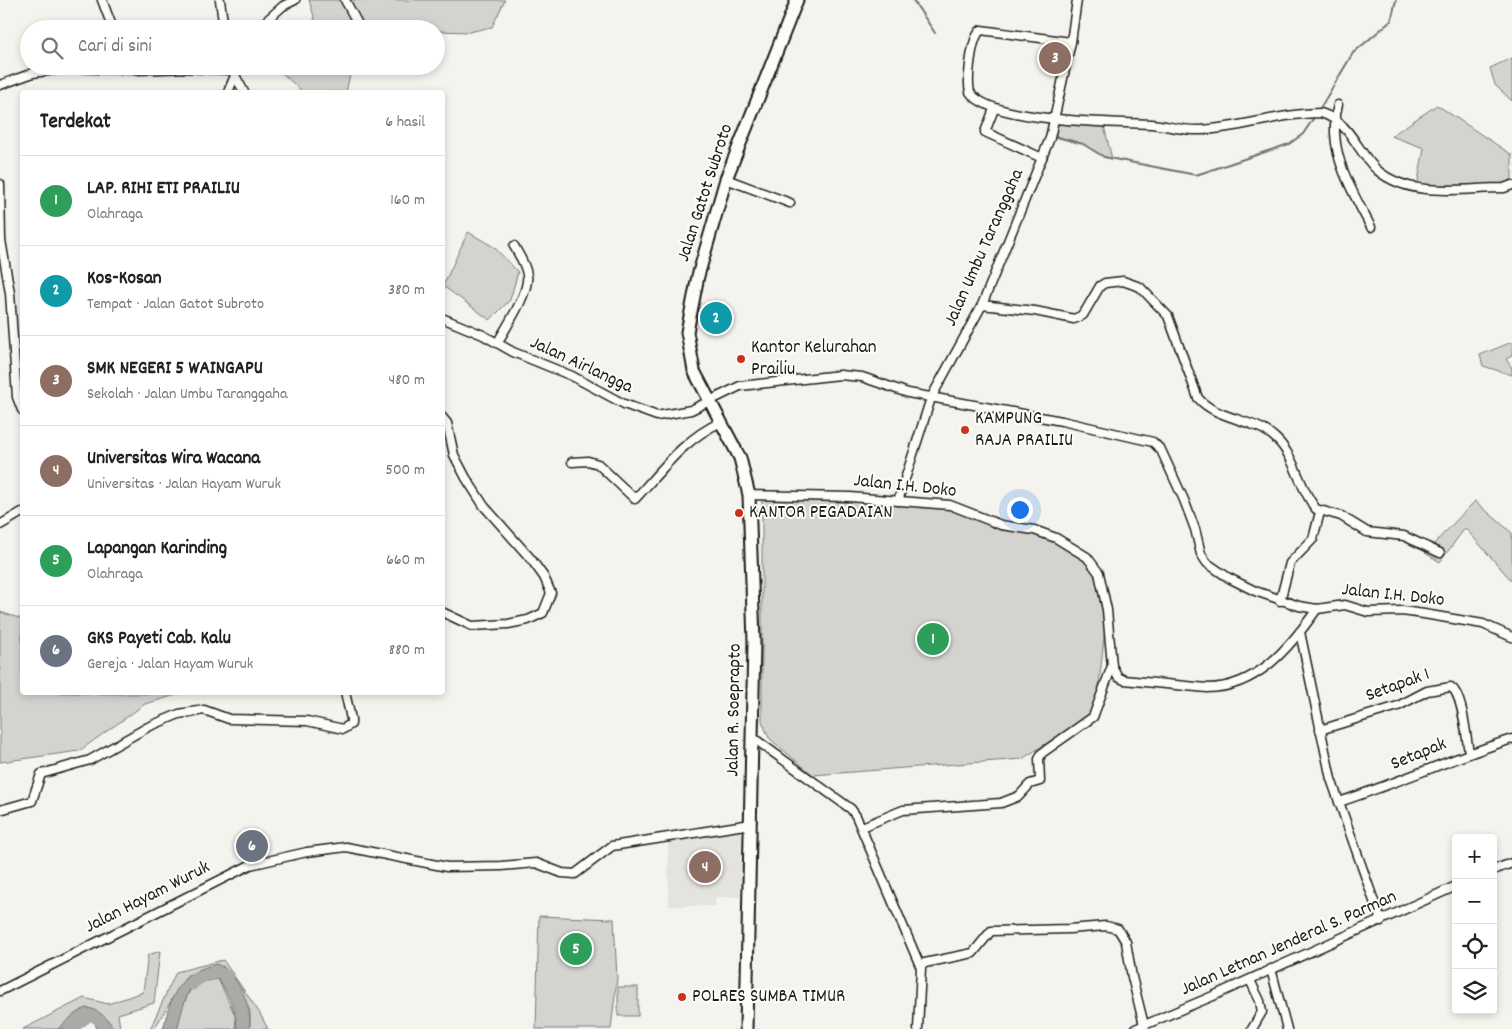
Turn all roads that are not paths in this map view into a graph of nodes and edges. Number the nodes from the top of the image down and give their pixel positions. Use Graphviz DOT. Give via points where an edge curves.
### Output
graph roads {
  1 [pos="102,0"];
  2 [pos="220,0"];
  3 [pos="295,0"];
  4 [pos="345,0"];
  5 [pos="796,0"];
  6 [pos="1077,0"];
  7 [pos="110,20"];
  8 [pos="223,20"];
  9 [pos="267,20"];
  10 [pos="356,20"];
  11 [pos="1071,42"];
  12 [pos="27,75"];
  13 [pos="233,75"];
  14 [pos="234,78"];
  15 [pos="0,85"];
  16 [pos="229,90"];
  17 [pos="243,90"];
  18 [pos="1338,105"];
  19 [pos="994,109"];
  20 [pos="1335,118"];
  21 [pos="1055,119"];
  22 [pos="1042,158"];
  23 [pos="726,179"];
  24 [pos="0,184"];
  25 [pos="1512,185"];
  26 [pos="790,203"];
  27 [pos="1371,227"];
  28 [pos="514,246"];
  29 [pos="982,305"];
  30 [pos="445,319"];
  31 [pos="498,342"];
  32 [pos="931,398"];
  33 [pos="709,401"];
  34 [pos="20,405"];
  35 [pos="445,420"];
  36 [pos="721,422"];
  37 [pos="572,462"];
  38 [pos="749,495"];
  39 [pos="898,501"];
  40 [pos="1320,512"];
  41 [pos="20,513"];
  42 [pos="0,525"];
  43 [pos="1440,553"];
  44 [pos="1280,601"];
  45 [pos="1316,609"];
  46 [pos="445,613"];
  47 [pos="1300,632"];
  48 [pos="1512,637"];
  49 [pos="1112,666"];
  50 [pos="346,695"];
  51 [pos="1320,730"];
  52 [pos="752,737"];
  53 [pos="1512,739"];
  54 [pos="1469,752"];
  55 [pos="1338,802"];
  56 [pos="0,810"];
  57 [pos="751,824"];
  58 [pos="862,827"];
  59 [pos="1512,864"];
  60 [pos="1497,869"];
  61 [pos="1452,888"];
  62 [pos="1381,921"];
  63 [pos="920,964"];
  64 [pos="1271,969"];
  65 [pos="1250,980"];
  66 [pos="0,991"];
  67 [pos="1144,1025"];
  68 [pos="746,1029"];
  69 [pos="918,1029"];
  70 [pos="1135,1029"];
  71 [pos="1252,1029"];
  72 [pos="1287,1029"];
  1 -- 7 [label="street"];
  2 -- 8 [label="street"];
  3 -- 9 [label="street"];
  4 -- 10 [label="street"];
  5 -- 23 [label="highway, Jalan Gatot Subroto"];
  6 -- 11 [label="street, Jalan Umbu Taranggaha"];
  11 -- 19 [label="street" via="988,30 978,32 968,86 977,101"];
  11 -- 21 [label="street, Jalan Umbu Taranggaha"];
  12 -- 15 [label="street"];
  13 -- 14 [label="street"];
  14 -- 16 [label="street"];
  14 -- 17 [label="street"];
  18 -- 20 [label="street"];
  19 -- 21 [label="street"];
  19 -- 22 [label="street" via="985,132"];
  20 -- 21 [label="street" via="1309,113 1200,130"];
  20 -- 25 [label="street" via="1377,170 1408,187 1504,188"];
  20 -- 27 [label="street" via="1340,165"];
  21 -- 22 [label="street, Jalan Umbu Taranggaha"];
  22 -- 29 [label="street, Jalan Umbu Taranggaha"];
  23 -- 26 [label="street"];
  23 -- 33 [label="highway, Jalan Gatot Subroto" via="688,322 690,357"];
  24 -- 34 [label="street" via="1,240 10,293"];
  28 -- 31 [label="street" via="526,267 528,279"];
  29 -- 32 [label="street, Jalan Umbu Taranggaha"];
  29 -- 40 [label="street" via="1074,319 1083,315 1105,283 1123,281 1140,286 1168,316 1198,398 1207,407 1272,434 1288,454 1312,504"];
  30 -- 31 [label="street, Jalan Airlangga"];
  31 -- 33 [label="street, Jalan Airlangga" via="643,413 657,416 675,414 698,408"];
  32 -- 33 [label="street, Jalan Airlangga" via="862,377 840,375 740,386"];
  32 -- 39 [label="street, Jalan Umbu Taranggaha"];
  32 -- 44 [label="street, Jalan Airlangga" via="1062,421 1156,443 1184,500 1201,554 1207,563 1229,578"];
  33 -- 36 [label="highway, Jalan R. Soeprapto"];
  35 -- 46 [label="street" via="454,455 466,478 484,506 531,559 551,593 543,612 528,620 472,626"];
  36 -- 37 [label="street" via="684,445 635,498 598,464"];
  36 -- 38 [label="highway, Jalan R. Soeprapto" via="740,458"];
  38 -- 39 [label="street, Jalan I.H. Doko"];
  38 -- 52 [label="highway, Jalan R. Soeprapto" via="754,642"];
  39 -- 49 [label="street, Jalan I.H. Doko" via="950,505 1001,525 1044,532 1087,558 1104,587"];
  40 -- 43 [label="street" via="1341,516 1367,532 1407,537"];
  40 -- 44 [label="street" via="1313,539 1290,563"];
  41 -- 42 [label="street"];
  44 -- 45 [label="street"];
  45 -- 47 [label="street, Jalan I.H. Doko"];
  45 -- 48 [label="street, Jalan I.H. Doko" via="1355,606 1368,612 1424,614 1483,624"];
  47 -- 49 [label="street, Jalan I.H. Doko" via="1279,656 1251,677 1217,688 1124,680 1114,673"];
  47 -- 51 [label="street"];
  49 -- 58 [label="street" via="1093,717 1042,753 1040,781 1030,784 1019,796 1001,803 903,810"];
  50 -- 56 [label="street" via="351,719 347,728 306,721 235,720 204,710 179,714 148,727 90,760 45,772 39,778 32,801"];
  51 -- 54 [label="street, Setapak 1" via="1398,706 1427,691 1451,687 1459,699"];
  51 -- 55 [label="street"];
  52 -- 57 [label="highway, Jalan R. Soeprapto"];
  52 -- 58 [label="street" via="851,809"];
  53 -- 54 [label="street, Setapak"];
  54 -- 55 [label="street, Setapak"];
  55 -- 62 [label="street"];
  57 -- 66 [label="street, Jalan Hayam Wuruk" via="612,846 575,874 562,873 536,863 447,867 346,847 261,861"];
  57 -- 68 [label="highway, Jalan R. Soeprapto"];
  58 -- 63 [label="street"];
  59 -- 60 [label="street"];
  61 -- 62 [label="street, Jalan Letnan Jenderal S. Parman"];
  62 -- 64 [label="street, Jalan Letnan Jenderal S. Parman"];
  63 -- 67 [label="street" via="973,953 991,931 1114,928 1126,942"];
  63 -- 69 [label="street"];
  64 -- 65 [label="street, Jalan Letnan Jenderal S. Parman"];
  64 -- 72 [label="street"];
  65 -- 67 [label="street, Jalan Letnan Jenderal S. Parman"];
  65 -- 71 [label="street" via="1262,1012"];
  67 -- 70 [label="street, Jalan Letnan Jenderal S. Parman"];
}
